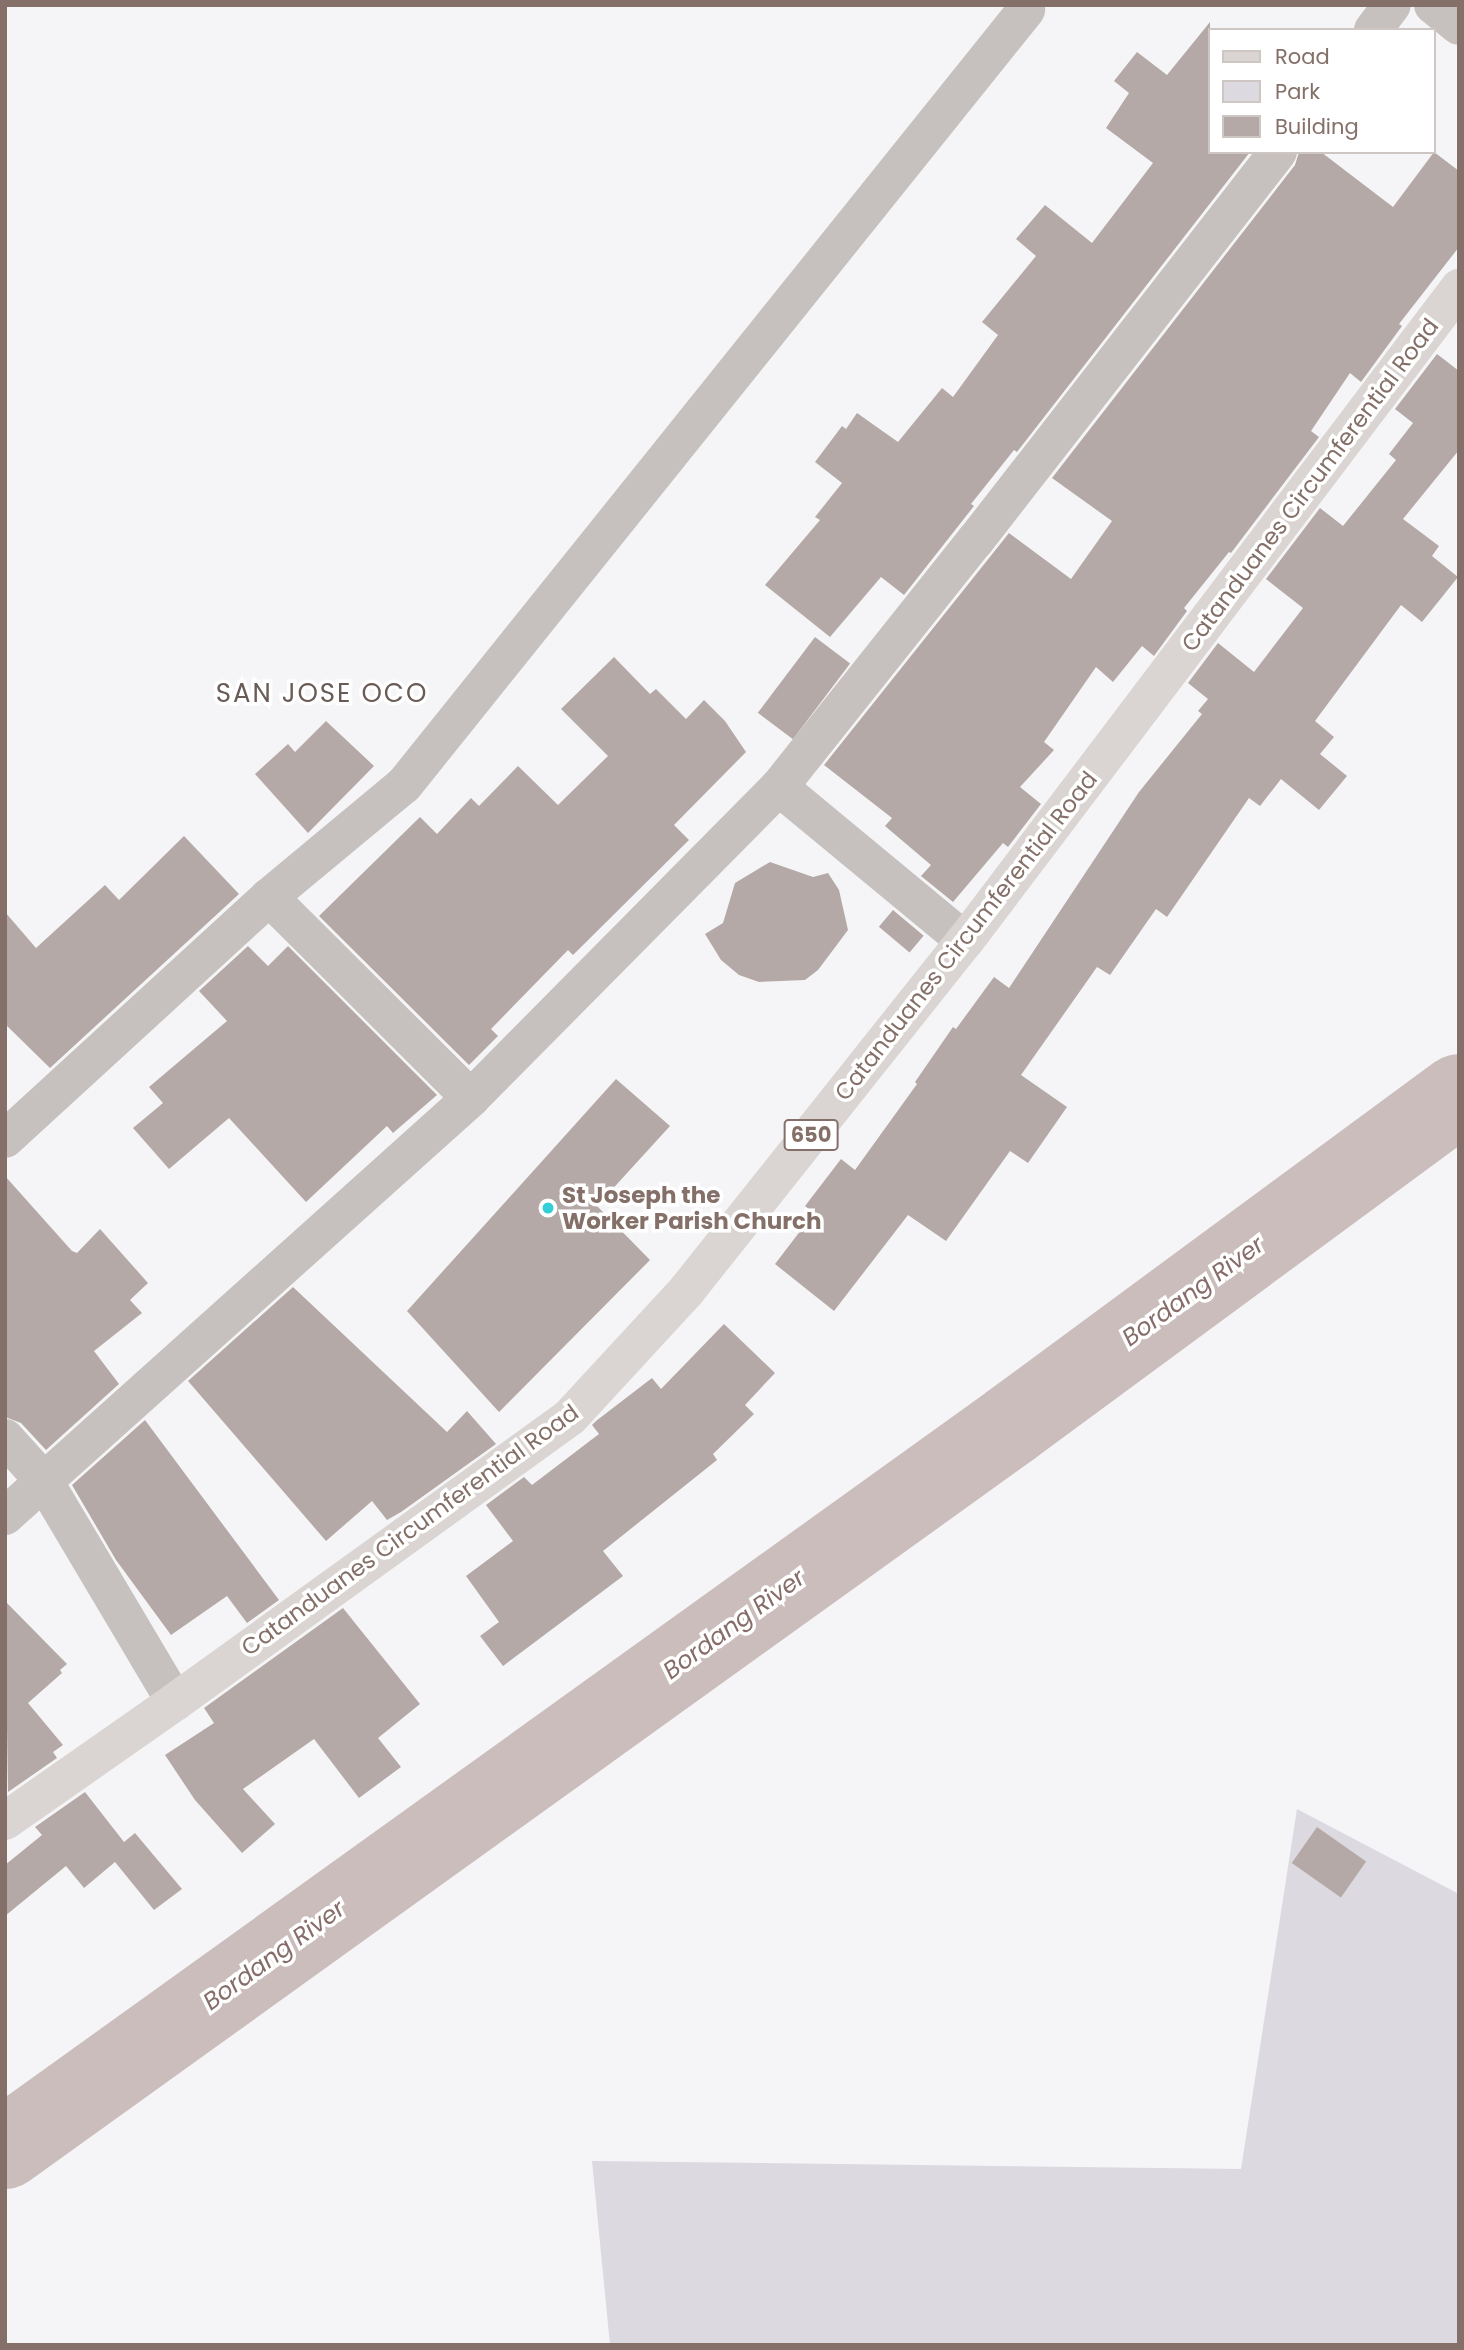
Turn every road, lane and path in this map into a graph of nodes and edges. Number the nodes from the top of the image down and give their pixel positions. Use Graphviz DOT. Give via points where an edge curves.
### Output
graph roads {
  1 [pos="1392,5"];
  2 [pos="1433,5"];
  3 [pos="1026,10"];
  4 [pos="1459,26"];
  5 [pos="1375,28"];
  6 [pos="1276,154"];
  7 [pos="1459,288"];
  8 [pos="779,787"];
  9 [pos="269,897"];
  10 [pos="965,941"];
  11 [pos="471,1098"];
  12 [pos="5,1139"];
  13 [pos="5,1438"];
  14 [pos="44,1481"];
  15 [pos="5,1516"];
  16 [pos="176,1702"];
  17 [pos="5,1821"];
  1 -- 5 [label="street"];
  2 -- 4 [label="street"];
  3 -- 9 [label="street" via="404,785"];
  6 -- 8 [label="street"];
  7 -- 10 [label="main road, Catanduanes Circumferential Road / 650"];
  8 -- 10 [label="street"];
  8 -- 11 [label="street"];
  9 -- 11 [label="street"];
  9 -- 12 [label="street"];
  10 -- 16 [label="main road, Catanduanes Circumferential Road / 650" via="687,1290 570,1417"];
  11 -- 14 [label="street"];
  13 -- 14 [label="street"];
  14 -- 15 [label="street"];
  14 -- 16 [label="street"];
  16 -- 17 [label="main road, Catanduanes Circumferential Road / 650"];
}
